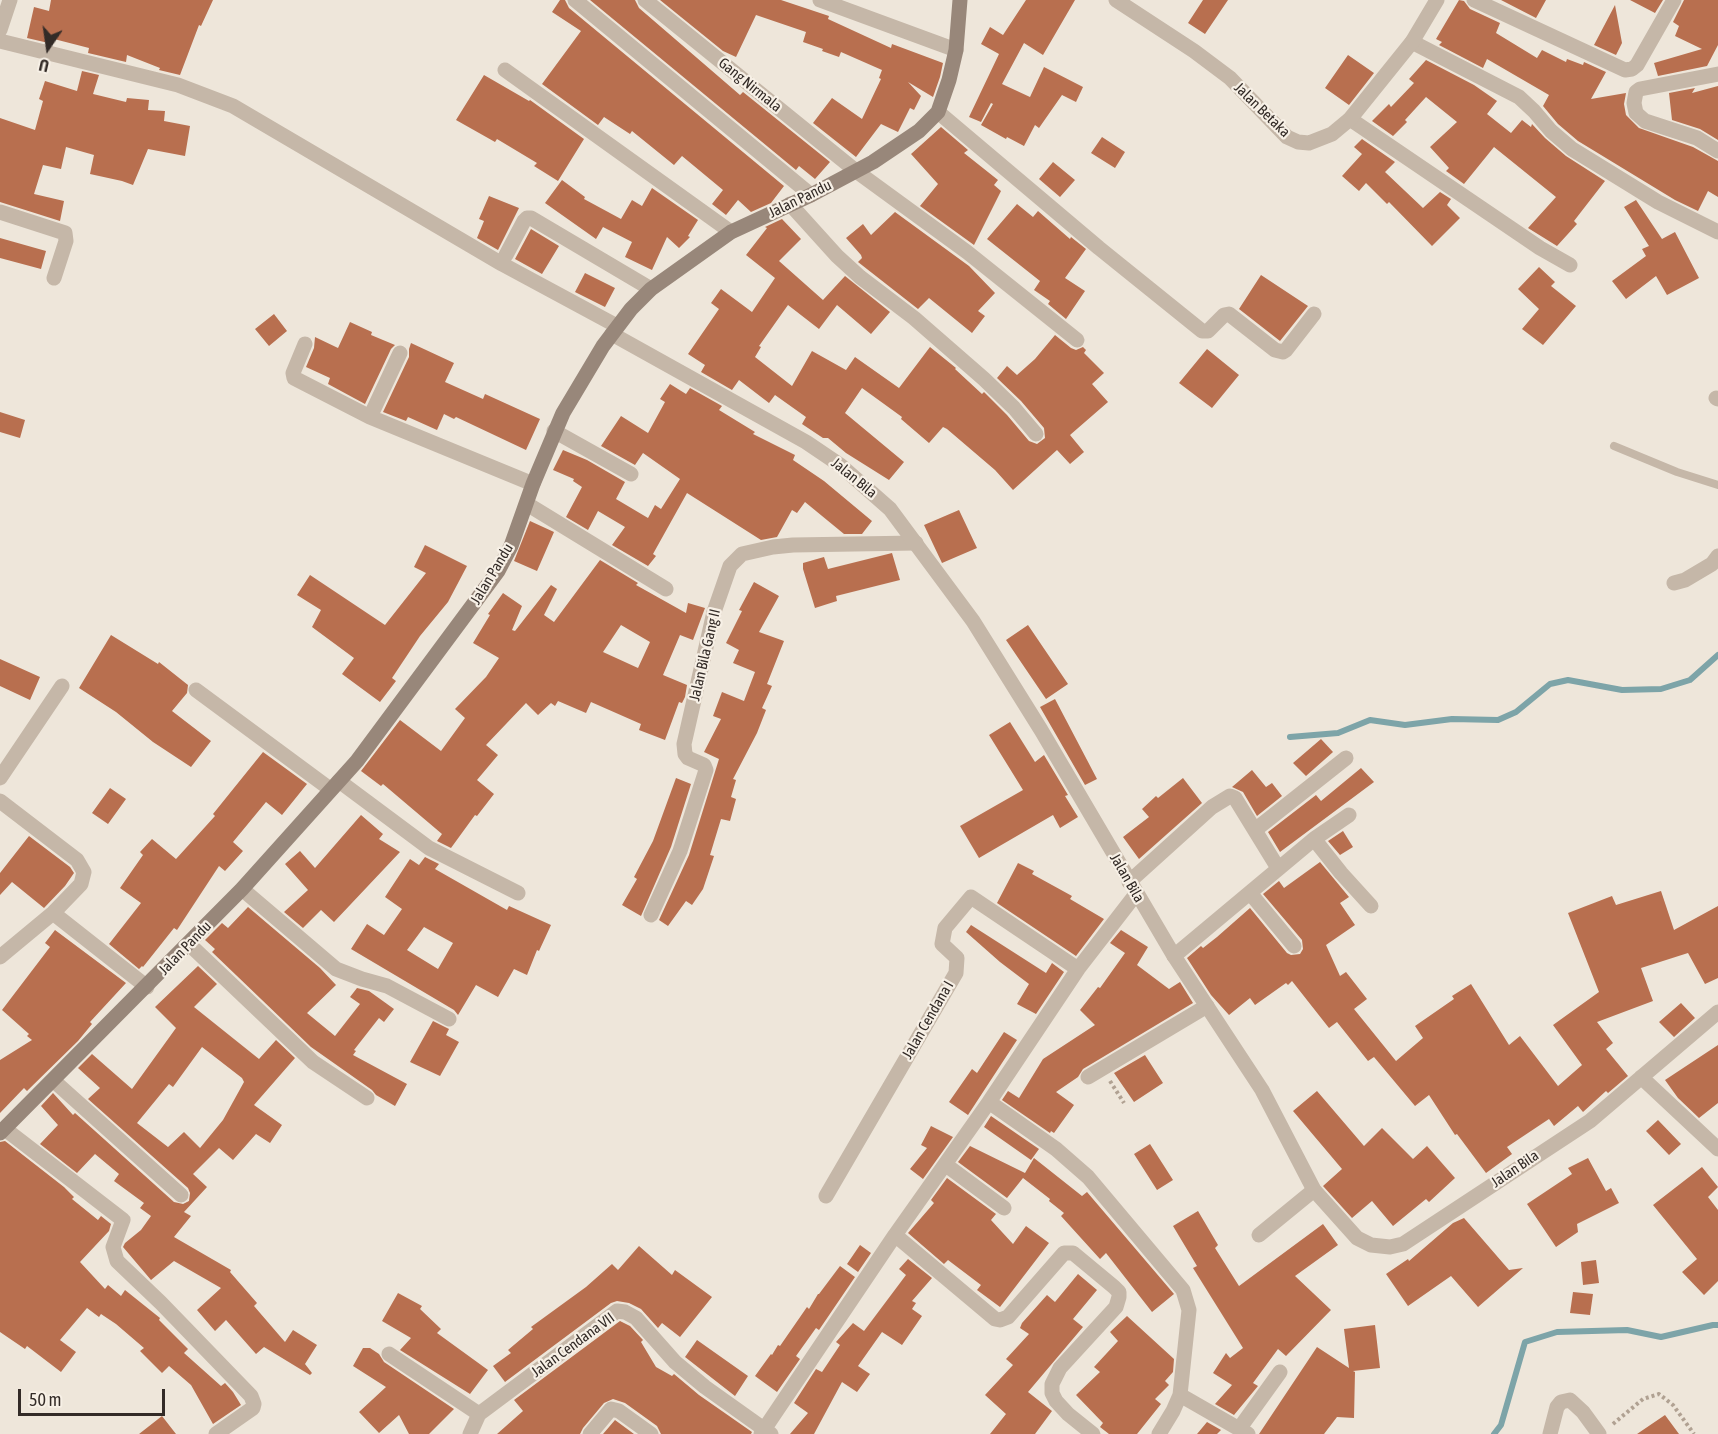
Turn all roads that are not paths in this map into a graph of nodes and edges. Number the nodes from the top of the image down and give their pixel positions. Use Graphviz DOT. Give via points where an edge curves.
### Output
graph roads {
  1 [pos="10,0"];
  2 [pos="575,0"];
  3 [pos="645,0"];
  4 [pos="820,0"];
  5 [pos="960,0"];
  6 [pos="1116,0"];
  7 [pos="1437,0"];
  8 [pos="1474,0"];
  9 [pos="1674,0"];
  10 [pos="0,30"];
  11 [pos="0,41"];
  12 [pos="1412,42"];
  13 [pos="956,50"];
  14 [pos="505,70"];
  15 [pos="1718,74"];
  16 [pos="938,112"];
  17 [pos="1350,119"];
  18 [pos="1718,135"];
  19 [pos="1697,138"];
  20 [pos="1718,151"];
  21 [pos="856,171"];
  22 [pos="811,195"];
  23 [pos="790,204"];
  24 [pos="0,212"];
  25 [pos="731,232"];
  26 [pos="1718,232"];
  27 [pos="506,255"];
  28 [pos="1570,265"];
  29 [pos="54,278"];
  30 [pos="651,289"];
  31 [pos="1314,314"];
  32 [pos="615,330"];
  33 [pos="1077,340"];
  34 [pos="305,344"];
  35 [pos="400,353"];
  36 [pos="370,417"];
  37 [pos="554,430"];
  38 [pos="1036,434"];
  39 [pos="1614,446"];
  40 [pos="631,474"];
  41 [pos="533,484"];
  42 [pos="1718,485"];
  43 [pos="526,504"];
  44 [pos="916,543"];
  45 [pos="1718,555"];
  46 [pos="1674,583"];
  47 [pos="666,589"];
  48 [pos="62,686"];
  49 [pos="196,690"];
  50 [pos="1346,758"];
  51 [pos="0,778"];
  52 [pos="335,785"];
  53 [pos="0,801"];
  54 [pos="1349,814"];
  55 [pos="1255,830"];
  56 [pos="1314,839"];
  57 [pos="1278,868"];
  58 [pos="1132,888"];
  59 [pos="242,889"];
  60 [pos="518,893"];
  61 [pos="1250,893"];
  62 [pos="1371,906"];
  63 [pos="53,913"];
  64 [pos="651,915"];
  65 [pos="189,944"];
  66 [pos="1294,946"];
  67 [pos="1174,956"];
  68 [pos="0,957"];
  69 [pos="1078,969"];
  70 [pos="147,987"];
  71 [pos="1207,1006"];
  72 [pos="1718,1012"];
  73 [pos="449,1019"];
  74 [pos="1088,1077"];
  75 [pos="1641,1077"];
  76 [pos="54,1081"];
  77 [pos="366,1098"];
  78 [pos="989,1102"];
  79 [pos="2,1131"];
  80 [pos="1718,1149"];
  81 [pos="946,1165"];
  82 [pos="1314,1190"];
  83 [pos="181,1196"];
  84 [pos="826,1196"];
  85 [pos="1004,1208"];
  86 [pos="1259,1234"];
  87 [pos="895,1235"];
  88 [pos="389,1354"];
  89 [pos="1280,1372"];
  90 [pos="1180,1395"];
  91 [pos="479,1414"];
  92 [pos="1604,1430"];
  93 [pos="1243,1432"];
  94 [pos="765,1433"];
  95 [pos="216,1434"];
  96 [pos="470,1434"];
  97 [pos="590,1434"];
  98 [pos="651,1434"];
  99 [pos="1093,1434"];
  100 [pos="1159,1434"];
  101 [pos="1550,1434"];
  1 -- 10 [label="street"];
  2 -- 22 [label="street"];
  3 -- 21 [label="street, Gang Nirmala"];
  4 -- 13 [label="street"];
  5 -- 13 [label="main road, Jalan Pandu"];
  6 -- 17 [label="street, Jalan Betaka" via="1230,78 1287,137 1309,143 1320,140"];
  7 -- 12 [label="street, Jalan Betaka"];
  8 -- 9 [label="street" via="1625,70 1637,65"];
  11 -- 32 [label="street, Jalan Bila" via="178,85 233,106"];
  12 -- 17 [label="street, Jalan Betaka"];
  12 -- 26 [label="street" via="1519,97 1572,149 1658,202"];
  13 -- 16 [label="main road, Jalan Pandu"];
  14 -- 25 [label="street"];
  15 -- 19 [label="street" via="1636,92 1636,113 1645,121"];
  16 -- 21 [label="main road, Jalan Pandu" via="902,144"];
  16 -- 31 [label="street" via="1202,331 1208,331 1229,314 1283,352"];
  17 -- 28 [label="street"];
  18 -- 19 [label="street"];
  19 -- 20 [label="street"];
  21 -- 22 [label="main road, Jalan Pandu"];
  21 -- 33 [label="street, Gang Nirmala" via="967,252"];
  22 -- 23 [label="main road, Jalan Pandu"];
  23 -- 25 [label="main road, Jalan Pandu"];
  23 -- 38 [label="street" via="837,256 984,379"];
  24 -- 29 [label="street" via="65,233"];
  25 -- 30 [label="main road, Jalan Pandu"];
  27 -- 30 [label="street" via="524,221 531,218"];
  30 -- 32 [label="main road, Jalan Pandu"];
  32 -- 37 [label="main road, Jalan Pandu"];
  32 -- 44 [label="street, Jalan Bila" via="832,459 870,489"];
  34 -- 36 [label="street" via="294,378"];
  35 -- 36 [label="street"];
  36 -- 41 [label="street"];
  37 -- 40 [label="street"];
  37 -- 41 [label="main road, Jalan Pandu"];
  39 -- 42 [label="lane"];
  41 -- 43 [label="main road, Jalan Pandu"];
  43 -- 47 [label="street"];
  43 -- 52 [label="main road, Jalan Pandu" via="498,571"];
  44 -- 58 [label="street, Jalan Bila" via="973,621"];
  44 -- 64 [label="street, Jalan Bila Gang II" via="773,547 742,554 730,566 714,612 684,744 688,758 704,765 706,770 680,851"];
  45 -- 46 [label="street" via="1712,564"];
  48 -- 51 [label="street"];
  49 -- 52 [label="street"];
  50 -- 55 [label="street"];
  52 -- 59 [label="main road, Jalan Pandu"];
  52 -- 60 [label="street" via="429,848"];
  53 -- 63 [label="street" via="82,866 81,884"];
  54 -- 56 [label="street"];
  55 -- 57 [label="street"];
  55 -- 58 [label="street" via="1230,796 1212,807"];
  56 -- 57 [label="street"];
  56 -- 62 [label="street"];
  57 -- 61 [label="street"];
  58 -- 67 [label="street, Jalan Bila"];
  58 -- 69 [label="street"];
  59 -- 65 [label="main road, Jalan Pandu"];
  59 -- 73 [label="street" via="336,969 387,986"];
  61 -- 66 [label="street"];
  61 -- 67 [label="street"];
  63 -- 68 [label="street"];
  63 -- 70 [label="street"];
  65 -- 70 [label="main road, Jalan Pandu"];
  65 -- 77 [label="street" via="314,1062"];
  67 -- 71 [label="street, Jalan Bila"];
  69 -- 78 [label="street"];
  69 -- 84 [label="street, Jalan Cendana I" via="971,897 945,928 942,944 957,958 956,973"];
  70 -- 76 [label="main road, Jalan Pandu"];
  71 -- 74 [label="street"];
  71 -- 82 [label="street, Jalan Bila" via="1262,1090"];
  72 -- 75 [label="street, Jalan Bila"];
  75 -- 80 [label="street"];
  75 -- 82 [label="street, Jalan Bila" via="1590,1121 1403,1244 1371,1245 1357,1238"];
  76 -- 79 [label="main road, Jalan Pandu"];
  76 -- 83 [label="street"];
  78 -- 81 [label="street"];
  78 -- 90 [label="street" via="1088,1177 1183,1290 1189,1310"];
  79 -- 95 [label="street" via="123,1220 113,1247 117,1261 251,1396 253,1408"];
  81 -- 85 [label="street"];
  81 -- 87 [label="street"];
  82 -- 86 [label="street"];
  87 -- 94 [label="street"];
  87 -- 99 [label="street" via="995,1319 1004,1320 1013,1312 1064,1252 1072,1253 1119,1292 1116,1307 1060,1368 1052,1384 1056,1401"];
  88 -- 91 [label="street"];
  89 -- 93 [label="street"];
  90 -- 93 [label="street"];
  90 -- 100 [label="street"];
  91 -- 94 [label="street, Jalan Cendana VII" via="617,1311 636,1318 675,1362"];
  91 -- 96 [label="street, Jalan Cendana VII"];
  92 -- 101 [label="street" via="1570,1400 1557,1407"];
  97 -- 98 [label="street" via="611,1409"];
}
